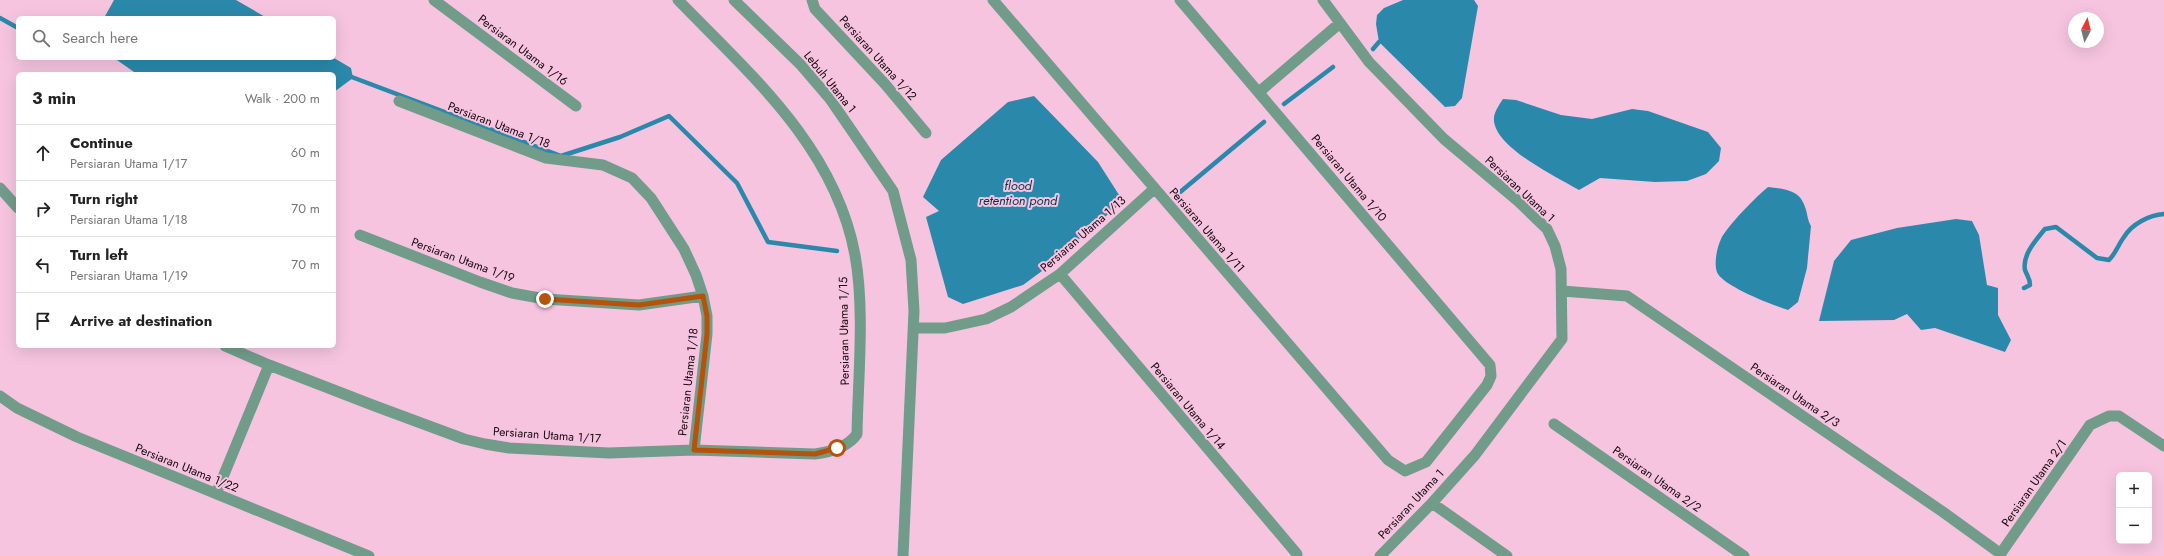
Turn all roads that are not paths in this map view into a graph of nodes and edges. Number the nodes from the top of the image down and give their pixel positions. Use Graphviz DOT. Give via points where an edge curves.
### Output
graph roads {
  1 [pos="434,0"];
  2 [pos="678,0"];
  3 [pos="734,0"];
  4 [pos="812,0"];
  5 [pos="993,0"];
  6 [pos="1180,0"];
  7 [pos="1324,0"];
  8 [pos="1340,23"];
  9 [pos="1259,92"];
  10 [pos="399,101"];
  11 [pos="576,106"];
  12 [pos="926,133"];
  13 [pos="0,188"];
  14 [pos="1154,189"];
  15 [pos="16,206"];
  16 [pos="360,235"];
  17 [pos="1060,274"];
  18 [pos="1562,291"];
  19 [pos="703,296"];
  20 [pos="914,328"];
  21 [pos="230,348"];
  22 [pos="269,365"];
  23 [pos="0,396"];
  24 [pos="1554,424"];
  25 [pos="2164,446"];
  26 [pos="837,448"];
  27 [pos="694,450"];
  28 [pos="1406,471"];
  29 [pos="216,494"];
  30 [pos="1432,503"];
  31 [pos="1297,554"];
  32 [pos="2000,555"];
  33 [pos="369,556"];
  34 [pos="903,556"];
  35 [pos="1380,556"];
  36 [pos="1507,556"];
  37 [pos="1744,556"];
  1 -- 11 [label="street, Persiaran Utama 1/16"];
  2 -- 26 [label="street, Persiaran Utama 1/15" via="774,99 797,128 818,160 848,225 855,256 859,300 857,434 853,440"];
  3 -- 20 [label="street, Lebuh Utama 1" via="800,64 830,99 893,191 910,260"];
  4 -- 12 [label="street, Persiaran Utama 1/12" via="815,9 886,84"];
  5 -- 14 [label="street, Persiaran Utama 1/11"];
  6 -- 9 [label="street, Persiaran Utama 1/10"];
  7 -- 8 [label="street, Persiaran Utama 1"];
  8 -- 9 [label="street"];
  8 -- 18 [label="street, Persiaran Utama 1" via="1370,62 1444,139 1518,201 1547,229 1555,246 1561,270"];
  9 -- 28 [label="street, Persiaran Utama 1/10" via="1490,365 1491,376 1487,385 1426,462"];
  10 -- 19 [label="street, Persiaran Utama 1/18" via="546,158 603,165 632,178 651,198 684,249"];
  13 -- 15 [label="street"];
  14 -- 17 [label="street, Persiaran Utama 1/13"];
  14 -- 28 [label="street, Persiaran Utama 1/11" via="1388,460"];
  16 -- 19 [label="street, Persiaran Utama 1/19" via="494,287 545,299 639,305"];
  17 -- 20 [label="street, Persiaran Utama 1/13" via="1011,307 986,318 945,328"];
  17 -- 31 [label="street, Persiaran Utama 1/14"];
  18 -- 30 [label="street, Persiaran Utama 1" via="1562,339 1475,455"];
  18 -- 32 [label="street, Persiaran Utama 2/3" via="1627,296 1930,503"];
  19 -- 27 [label="street, Persiaran Utama 1/18" via="707,334"];
  20 -- 34 [label="street"];
  21 -- 22 [label="street, Persiaran Utama 1/17"];
  22 -- 27 [label="street, Persiaran Utama 1/17" via="464,439 484,444 509,448 609,452"];
  22 -- 29 [label="street"];
  23 -- 29 [label="street, Persiaran Utama 1/22" via="18,408 77,437"];
  24 -- 37 [label="street, Persiaran Utama 2/2"];
  25 -- 32 [label="street, Persiaran Utama 2/1" via="2119,416 2109,416 2090,424"];
  26 -- 27 [label="street, Persiaran Utama 1/17" via="815,454"];
  29 -- 33 [label="street, Persiaran Utama 1/22"];
  30 -- 35 [label="street, Persiaran Utama 1"];
  30 -- 36 [label="street"];
}
